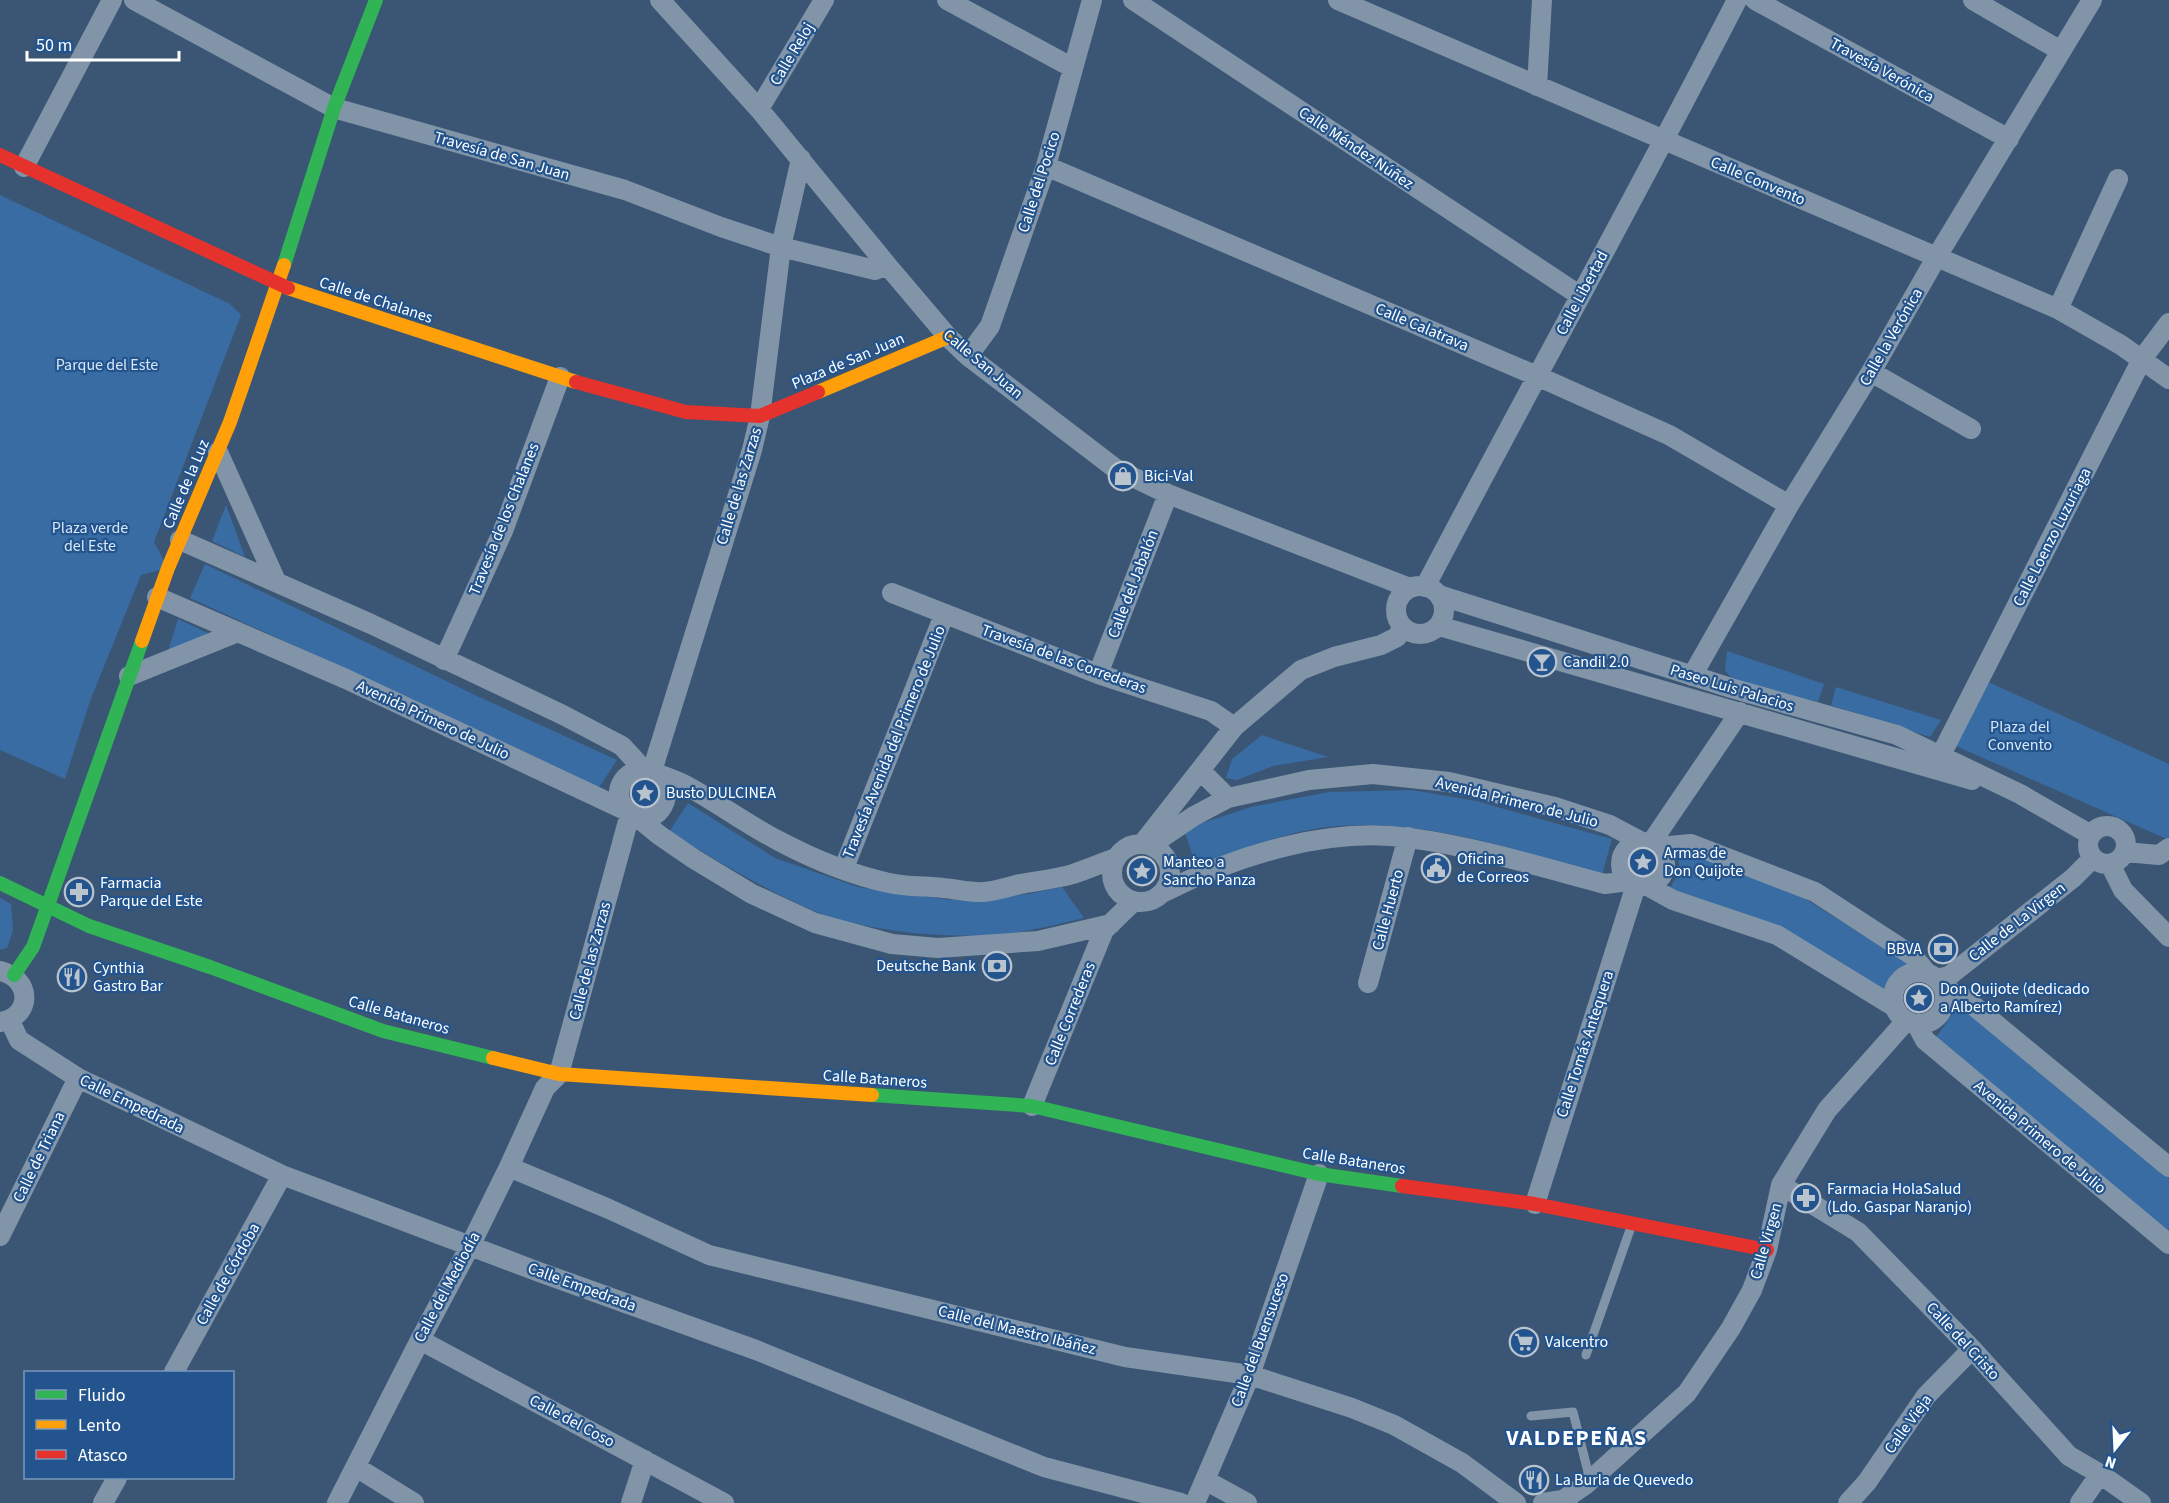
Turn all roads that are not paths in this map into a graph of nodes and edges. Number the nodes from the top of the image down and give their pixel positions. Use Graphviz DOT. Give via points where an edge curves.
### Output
graph roads {
  1 [pos="112,0"];
  2 [pos="134,0"];
  3 [pos="376,0"];
  4 [pos="824,0"];
  5 [pos="947,0"];
  6 [pos="1092,0"];
  7 [pos="1133,0"];
  8 [pos="1338,0"];
  9 [pos="1542,0"];
  10 [pos="1737,0"];
  11 [pos="1755,0"];
  12 [pos="1973,0"];
  13 [pos="2092,0"];
  14 [pos="672,4"];
  15 [pos="2061,51"];
  16 [pos="1073,68"];
  17 [pos="1538,86"];
  18 [pos="333,108"];
  19 [pos="759,109"];
  20 [pos="2009,139"];
  21 [pos="1665,141"];
  22 [pos="0,155"];
  23 [pos="801,159"];
  24 [pos="1046,166"];
  25 [pos="24,167"];
  26 [pos="2118,179"];
  27 [pos="781,247"];
  28 [pos="1936,258"];
  29 [pos="886,265"];
  30 [pos="278,285"];
  31 [pos="1580,296"];
  32 [pos="2058,309"];
  33 [pos="2169,323"];
  34 [pos="948,337"];
  35 [pos="968,356"];
  36 [pos="2142,359"];
  37 [pos="1871,372"];
  38 [pos="1538,376"];
  39 [pos="560,377"];
  40 [pos="2169,379"];
  41 [pos="760,416"];
  42 [pos="1971,429"];
  43 [pos="218,452"];
  44 [pos="1168,494"];
  45 [pos="1790,505"];
  46 [pos="180,540"];
  47 [pos="276,581"];
  48 [pos="1425,590"];
  49 [pos="892,593"];
  50 [pos="157,597"];
  51 [pos="944,615"];
  52 [pos="1439,626"];
  53 [pos="1402,627"];
  54 [pos="238,632"];
  55 [pos="444,660"];
  56 [pos="1098,674"];
  57 [pos="129,676"];
  58 [pos="1692,676"];
  59 [pos="1731,688"];
  60 [pos="1756,695"];
  61 [pos="1738,712"];
  62 [pos="1234,727"];
  63 [pos="1941,755"];
  64 [pos="650,771"];
  65 [pos="1201,771"];
  66 [pos="2020,794"];
  67 [pos="1228,798"];
  68 [pos="631,814"];
  69 [pos="2091,835"];
  70 [pos="1408,837"];
  71 [pos="1147,844"];
  72 [pos="1650,844"];
  73 [pos="2169,848"];
  74 [pos="1116,858"];
  75 [pos="2109,858"];
  76 [pos="844,868"];
  77 [pos="0,883"];
  78 [pos="1637,884"];
  79 [pos="1164,892"];
  80 [pos="1134,901"];
  81 [pos="47,907"];
  82 [pos="1111,924"];
  83 [pos="2169,937"];
  84 [pos="7,973"];
  85 [pos="1936,980"];
  86 [pos="1368,983"];
  87 [pos="1893,1006"];
  88 [pos="5,1021"];
  89 [pos="1911,1023"];
  90 [pos="559,1074"];
  91 [pos="78,1078"];
  92 [pos="1032,1106"];
  93 [pos="509,1167"];
  94 [pos="2169,1167"];
  95 [pos="1319,1174"];
  96 [pos="282,1175"];
  97 [pos="1781,1185"];
  98 [pos="1534,1204"];
  99 [pos="1632,1223"];
  100 [pos="0,1236"];
  101 [pos="2169,1244"];
  102 [pos="470,1246"];
  103 [pos="1767,1250"];
  104 [pos="420,1340"];
  105 [pos="1972,1349"];
  106 [pos="1586,1355"];
  107 [pos="175,1371"];
  108 [pos="1250,1375"];
  109 [pos="1531,1416"];
  110 [pos="645,1460"];
  111 [pos="356,1467"];
  112 [pos="2100,1474"];
  113 [pos="116,1479"];
  114 [pos="1205,1480"];
  115 [pos="1590,1480"];
  116 [pos="1565,1501"];
  117 [pos="103,1503"];
  118 [pos="337,1503"];
  119 [pos="414,1503"];
  120 [pos="631,1503"];
  121 [pos="724,1503"];
  122 [pos="1181,1503"];
  123 [pos="1195,1503"];
  124 [pos="1246,1503"];
  125 [pos="1516,1503"];
  126 [pos="1543,1503"];
  127 [pos="1848,1503"];
  128 [pos="2080,1503"];
  129 [pos="2141,1503"];
  1 -- 25 [label="street"];
  2 -- 18 [label="street, Travesía de San Juan"];
  3 -- 18 [label="street, Calle de la Luz"];
  4 -- 19 [label="street, Calle Reloj"];
  5 -- 16 [label="street"];
  6 -- 16 [label="street, Calle del Pocico"];
  7 -- 31 [label="street, Calle Méndez Núñez"];
  8 -- 17 [label="street, Calle Convento"];
  9 -- 17 [label="street"];
  10 -- 21 [label="street, Calle Libertad"];
  11 -- 20 [label="street, Travesía Verónica"];
  12 -- 15 [label="street"];
  13 -- 15 [label="street, Calle la Verónica"];
  14 -- 19 [label="street, Calle San Juan"];
  15 -- 20 [label="street, Calle la Verónica"];
  16 -- 24 [label="street, Calle del Pocico"];
  17 -- 21 [label="street, Calle Convento"];
  18 -- 27 [label="street, Travesía de San Juan" via="625,190"];
  18 -- 30 [label="street, Calle de la Luz"];
  19 -- 23 [label="street, Calle San Juan"];
  20 -- 28 [label="street, Calle la Verónica"];
  21 -- 28 [label="street, Calle Convento"];
  21 -- 31 [label="street, Calle Libertad"];
  22 -- 25 [label="street, Calle de Chalanes"];
  23 -- 27 [label="street, Calle de las Zarzas"];
  23 -- 29 [label="street, Calle San Juan"];
  24 -- 35 [label="street, Calle del Pocico" via="990,326"];
  24 -- 38 [label="street, Calle Calatrava"];
  25 -- 30 [label="street, Calle de Chalanes"];
  26 -- 32 [label="street"];
  27 -- 29 [label="street, Travesía de San Juan" via="875,270"];
  27 -- 41 [label="street, Calle de las Zarzas"];
  28 -- 32 [label="street, Calle Convento"];
  28 -- 37 [label="street, Calle la Verónica"];
  29 -- 34 [label="street, Calle San Juan"];
  30 -- 39 [label="street, Calle de Chalanes"];
  30 -- 43 [label="street, Calle de la Luz"];
  31 -- 38 [label="street, Calle Libertad"];
  32 -- 36 [label="street, Calle Convento"];
  33 -- 36 [label="street, Calle Loenzo Luzuriaga"];
  34 -- 35 [label="street, Calle San Juan"];
  34 -- 41 [label="street, Plaza de San Juan"];
  35 -- 44 [label="street, Calle San Juan" via="1116,469"];
  36 -- 40 [label="street, Calle Convento"];
  36 -- 63 [label="street, Calle Loenzo Luzuriaga"];
  37 -- 42 [label="street"];
  37 -- 45 [label="street, Calle la Verónica"];
  38 -- 45 [label="street, Calle Calatrava" via="1669,435"];
  38 -- 48 [label="street, Calle Libertad"];
  39 -- 41 [label="street, Calle de Chalanes" via="686,412"];
  39 -- 55 [label="street, Travesía de los Chalanes" via="503,531"];
  41 -- 64 [label="street, Calle de las Zarzas"];
  43 -- 46 [label="street, Calle de la Luz"];
  43 -- 47 [label="street"];
  44 -- 48 [label="street, Calle San Juan"];
  44 -- 56 [label="street, Calle del Jabalón"];
  45 -- 58 [label="street, Calle la Verónica"];
  46 -- 47 [label="street"];
  46 -- 50 [label="street, Calle de la Luz"];
  47 -- 55 [label="street"];
  48 -- 52 [label="street" via="1443,602 1445,610"];
  48 -- 53 [label="street" via="1404,592 1396,606"];
  48 -- 58 [label="street, Paseo Luis Palacios"];
  49 -- 51 [label="street, Travesía de las Correderas"];
  50 -- 54 [label="street, Avenida Primero de Julio"];
  50 -- 57 [label="street, Calle de la Luz"];
  51 -- 56 [label="street, Travesía de las Correderas"];
  51 -- 76 [label="street, Travesía Avenida del Primero de Julio"];
  52 -- 53 [label="street" via="1417,634"];
  52 -- 61 [label="street, Paseo Luis Palacios"];
  53 -- 62 [label="street" via="1397,637 1382,645 1301,670"];
  54 -- 57 [label="street"];
  54 -- 68 [label="street, Avenida Primero de Julio"];
  55 -- 64 [label="street" via="622,746"];
  56 -- 62 [label="street, Travesía de las Correderas" via="1211,711"];
  57 -- 81 [label="street, Calle de la Luz"];
  58 -- 59 [label="street, Paseo Luis Palacios"];
  59 -- 60 [label="street, Paseo Luis Palacios"];
  59 -- 61 [label="street"];
  60 -- 61 [label="street"];
  60 -- 63 [label="street, Paseo Luis Palacios" via="1897,735"];
  61 -- 66 [label="street, Paseo Luis Palacios"];
  61 -- 72 [label="street"];
  62 -- 65 [label="street"];
  63 -- 66 [label="street, Paseo Luis Palacios"];
  64 -- 68 [label="street" via="628,775 620,789 622,805"];
  64 -- 68 [label="street" via="663,779 665,804 653,816"];
  64 -- 76 [label="street" via="685,785 778,841"];
  65 -- 67 [label="street"];
  65 -- 71 [label="street"];
  66 -- 69 [label="street, Paseo Luis Palacios"];
  67 -- 71 [label="street, Avenida Primero de Julio"];
  67 -- 72 [label="street, Avenida Primero de Julio" via="1309,780 1373,774 1449,782 1555,807 1611,825"];
  68 -- 82 [label="street, Avenida Primero de Julio" via="752,894 815,923 892,944 938,948 1038,941"];
  68 -- 90 [label="street, Calle de las Zarzas"];
  69 -- 75 [label="street" via="2088,846"];
  69 -- 75 [label="street" via="2101,827 2113,827 2123,834 2126,840"];
  70 -- 78 [label="street" via="1605,884"];
  70 -- 79 [label="street" via="1353,836 1287,845"];
  70 -- 86 [label="street, Calle Huerto"];
  71 -- 74 [label="street" via="1127,847"];
  71 -- 79 [label="street" via="1160,849 1170,865 1169,884"];
  72 -- 78 [label="street" via="1664,860 1663,873 1653,883"];
  72 -- 78 [label="street" via="1628,847 1621,861 1621,868"];
  72 -- 85 [label="street" via="1691,844 1815,892 1913,956"];
  73 -- 75 [label="street" via="2159,855"];
  74 -- 76 [label="street" via="1072,874 983,892 891,883"];
  74 -- 80 [label="street" via="1114,884 1125,898"];
  75 -- 83 [label="street" via="2123,890"];
  75 -- 85 [label="street, Calle de La Virgen" via="2073,878 1949,976"];
  77 -- 81 [label="street, Calle Bataneros"];
  78 -- 87 [label="street" via="1777,935"];
  78 -- 98 [label="street, Calle Tomás Antequera"];
  79 -- 80 [label="street" via="1150,901"];
  80 -- 82 [label="street"];
  81 -- 84 [label="street, Calle de la Luz" via="33,947"];
  81 -- 90 [label="street, Calle Bataneros" via="89,926 383,1031"];
  82 -- 92 [label="street, Calle Correderas" via="1104,930"];
  84 -- 88 [label="street" via="23,986 25,999 20,1012"];
  85 -- 87 [label="street" via="1911,973 1903,976 1893,990"];
  85 -- 89 [label="street" via="1945,996 1940,1013 1926,1024"];
  85 -- 94 [label="street" via="1963,997"];
  87 -- 89 [label="street" via="1900,1017"];
  88 -- 91 [label="street, Calle Empedrada" via="19,1040"];
  89 -- 97 [label="street, Calle Virgen" via="1827,1110"];
  89 -- 101 [label="street, Avenida Primero de Julio" via="1924,1040"];
  90 -- 92 [label="street, Calle Bataneros"];
  90 -- 93 [label="street, Calle del Mediodía" via="545,1088"];
  91 -- 96 [label="street, Calle Empedrada"];
  91 -- 100 [label="street, Calle de Triana"];
  92 -- 95 [label="street, Calle Bataneros"];
  93 -- 102 [label="street, Calle del Mediodía"];
  93 -- 108 [label="street, Calle del Maestro Ibáñez" via="709,1255 1125,1357"];
  95 -- 98 [label="street, Calle Bataneros"];
  95 -- 108 [label="street, Calle del Buensuceso"];
  96 -- 102 [label="street, Calle Empedrada"];
  96 -- 107 [label="street, Calle de Córdoba"];
  97 -- 103 [label="street, Calle Virgen"];
  97 -- 105 [label="street, Calle del Cristo" via="1858,1232"];
  98 -- 99 [label="street, Calle Bataneros"];
  99 -- 103 [label="street, Calle Bataneros"];
  99 -- 106 [label="lane"];
  102 -- 104 [label="street, Calle del Mediodía"];
  102 -- 122 [label="street, Calle Empedrada" via="756,1350 1044,1467"];
  103 -- 115 [label="street, Calle Virgen" via="1752,1290 1731,1328 1687,1393"];
  104 -- 110 [label="street, Calle del Coso"];
  104 -- 111 [label="street, Calle del Mediodía"];
  105 -- 112 [label="street, Calle del Cristo" via="2069,1456"];
  105 -- 127 [label="street, Calle Vieja" via="1926,1396"];
  108 -- 114 [label="street, Calle del Buensuceso"];
  108 -- 125 [label="street, Calle del Maestro Ibáñez" via="1394,1425 1462,1463"];
  109 -- 115 [label="lane" via="1573,1412"];
  110 -- 120 [label="street"];
  110 -- 121 [label="street, Calle del Coso"];
  111 -- 118 [label="street, Calle del Mediodía"];
  111 -- 119 [label="street"];
  112 -- 128 [label="street"];
  112 -- 129 [label="street, Calle del Cristo"];
  113 -- 117 [label="street"];
  114 -- 123 [label="street, Calle del Buensuceso"];
  114 -- 124 [label="street"];
  115 -- 116 [label="street, Calle Virgen"];
  116 -- 126 [label="street"];
}
